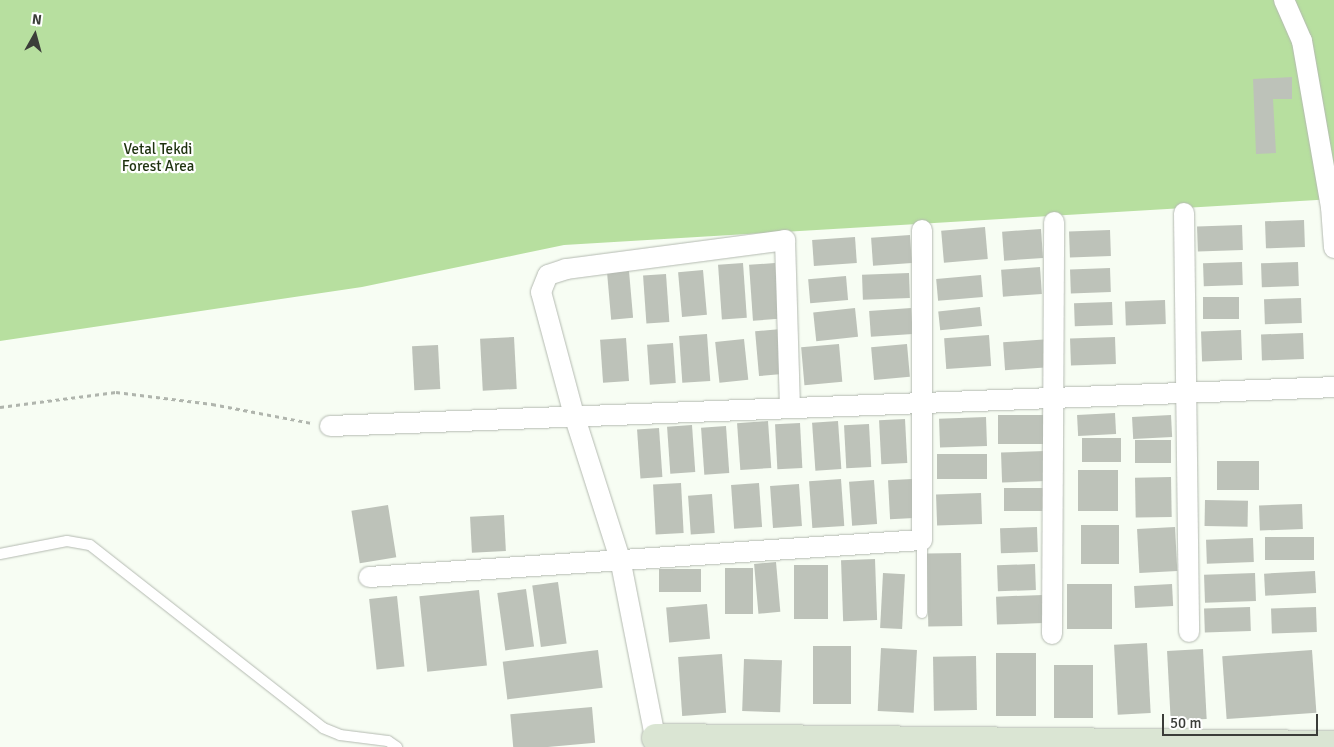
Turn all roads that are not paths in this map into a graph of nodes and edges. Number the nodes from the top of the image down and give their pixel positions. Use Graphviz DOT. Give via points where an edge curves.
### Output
graph roads {
  1 [pos="1284,0"];
  2 [pos="1184,214"];
  3 [pos="1054,222"];
  4 [pos="922,230"];
  5 [pos="1334,248"];
  6 [pos="1334,387"];
  7 [pos="1188,393"];
  8 [pos="1055,397"];
  9 [pos="924,402"];
  10 [pos="790,407"];
  11 [pos="574,415"];
  12 [pos="330,426"];
  13 [pos="922,540"];
  14 [pos="0,554"];
  15 [pos="620,559"];
  16 [pos="369,577"];
  17 [pos="922,614"];
  18 [pos="1189,632"];
  19 [pos="1052,634"];
  20 [pos="656,742"];
  21 [pos="1035,744"];
  22 [pos="899,745"];
  23 [pos="1334,745"];
  24 [pos="397,747"];
  1 -- 5 [label="street" via="1302,41 1331,207"];
  2 -- 7 [label="street"];
  3 -- 8 [label="street"];
  4 -- 9 [label="street"];
  6 -- 7 [label="street"];
  7 -- 8 [label="street"];
  7 -- 18 [label="street"];
  8 -- 9 [label="street"];
  8 -- 19 [label="street"];
  9 -- 10 [label="street"];
  9 -- 13 [label="street"];
  10 -- 11 [label="street"];
  10 -- 11 [label="street" via="785,240 566,269 548,275 541,292"];
  11 -- 12 [label="street"];
  11 -- 15 [label="street"];
  13 -- 15 [label="street"];
  13 -- 17 [label="lane"];
  14 -- 24 [label="lane" via="67,541 90,545 323,728 340,735 388,741"];
  15 -- 16 [label="street"];
  15 -- 20 [label="street"];
  20 -- 22 [label="street"];
  21 -- 22 [label="street"];
  21 -- 23 [label="street"];
}
